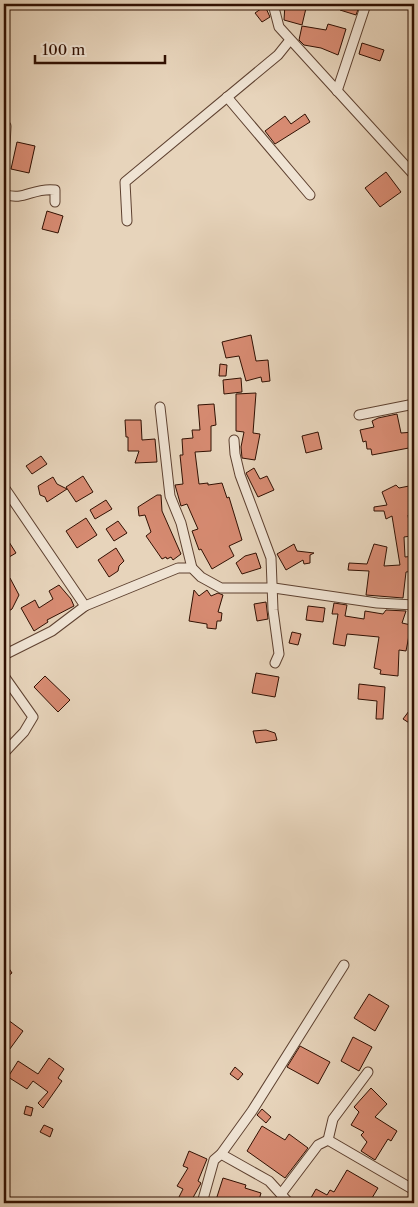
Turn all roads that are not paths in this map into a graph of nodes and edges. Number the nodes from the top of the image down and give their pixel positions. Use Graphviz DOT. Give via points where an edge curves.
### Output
graph roads {
  1 [pos="272,4"];
  2 [pos="366,4"];
  3 [pos="290,40"];
  4 [pos="337,91"];
  5 [pos="227,97"];
  6 [pos="6,126"];
  7 [pos="4,168"];
  8 [pos="414,175"];
  9 [pos="4,194"];
  10 [pos="310,195"];
  11 [pos="55,202"];
  12 [pos="126,220"];
  13 [pos="414,404"];
  14 [pos="160,407"];
  15 [pos="359,414"];
  16 [pos="234,440"];
  17 [pos="4,487"];
  18 [pos="192,568"];
  19 [pos="274,588"];
  20 [pos="414,605"];
  21 [pos="85,606"];
  22 [pos="4,655"];
  23 [pos="274,663"];
  24 [pos="4,676"];
  25 [pos="4,753"];
  26 [pos="344,965"];
  27 [pos="368,1072"];
  28 [pos="328,1140"];
  29 [pos="221,1154"];
  30 [pos="414,1190"];
  31 [pos="281,1194"];
  32 [pos="4,1196"];
  33 [pos="7,1203"];
  34 [pos="202,1203"];
  35 [pos="289,1203"];
  1 -- 3 [label="street" via="279,27"];
  2 -- 4 [label="street"];
  3 -- 4 [label="street"];
  3 -- 5 [label="street" via="278,56"];
  4 -- 8 [label="street"];
  5 -- 10 [label="street"];
  5 -- 12 [label="street" via="125,182"];
  6 -- 7 [label="street"];
  9 -- 11 [label="street" via="21,197 42,188 55,190"];
  13 -- 15 [label="street"];
  14 -- 18 [label="street" via="170,496 181,523"];
  16 -- 19 [label="street" via="240,475 271,558"];
  17 -- 21 [label="street"];
  18 -- 19 [label="street" via="221,588"];
  18 -- 21 [label="street" via="178,568"];
  19 -- 20 [label="street"];
  19 -- 23 [label="street" via="279,654"];
  21 -- 22 [label="street" via="52,631"];
  24 -- 25 [label="street" via="33,717"];
  26 -- 29 [label="street" via="252,1111"];
  27 -- 28 [label="street" via="333,1119"];
  28 -- 30 [label="street"];
  28 -- 31 [label="street" via="318,1146"];
  29 -- 31 [label="street" via="269,1181"];
  29 -- 34 [label="street" via="214,1160"];
  31 -- 35 [label="street"];
  32 -- 33 [label="street"];
}
